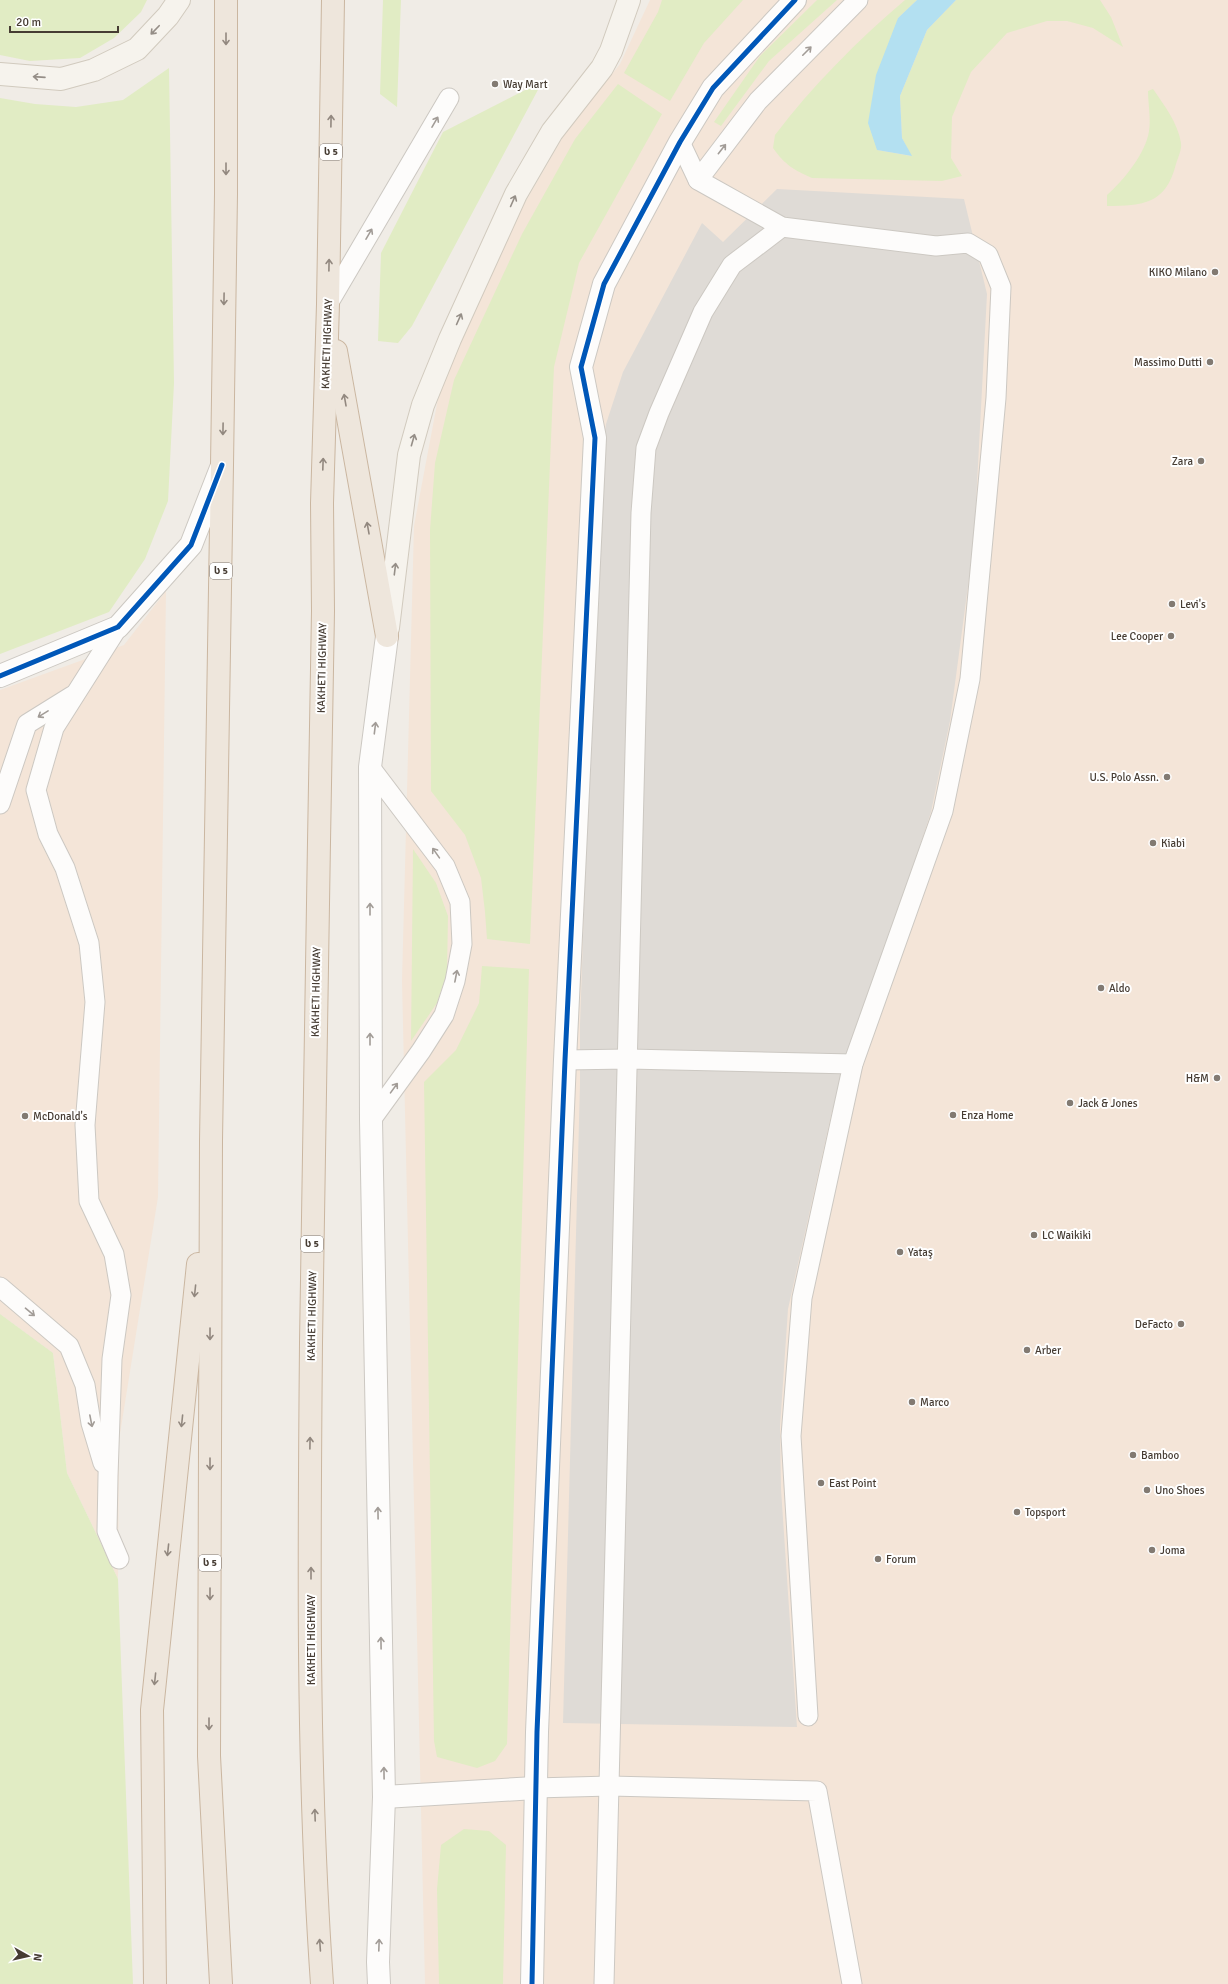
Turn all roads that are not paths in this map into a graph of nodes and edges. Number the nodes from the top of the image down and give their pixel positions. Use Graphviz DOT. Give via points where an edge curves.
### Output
graph roads {
  1 [pos="179,0"];
  2 [pos="226,0"];
  3 [pos="333,0"];
  4 [pos="629,0"];
  5 [pos="795,0"];
  6 [pos="858,0"];
  7 [pos="0,74"];
  8 [pos="449,98"];
  9 [pos="680,142"];
  10 [pos="698,180"];
  11 [pos="782,227"];
  12 [pos="328,304"];
  13 [pos="222,465"];
  14 [pos="118,627"];
  15 [pos="387,636"];
  16 [pos="0,676"];
  17 [pos="77,693"];
  18 [pos="370,767"];
  19 [pos="0,804"];
  20 [pos="628,1059"];
  21 [pos="565,1060"];
  22 [pos="853,1064"];
  23 [pos="370,1120"];
  24 [pos="211,1141"];
  25 [pos="0,1287"];
  26 [pos="108,1476"];
  27 [pos="118,1559"];
  28 [pos="808,1716"];
  29 [pos="610,1786"];
  30 [pos="535,1788"];
  31 [pos="384,1797"];
  32 [pos="155,1984"];
  33 [pos="221,1984"];
  34 [pos="322,1984"];
  35 [pos="379,1984"];
  36 [pos="532,1984"];
  37 [pos="604,1984"];
  38 [pos="852,1984"];
  1 -- 7 [label="main road, one-way" via="168,16 137,49 94,70 61,79"];
  2 -- 13 [label="highway, ს 5, one-way"];
  12 -- 3 [label="highway, KAKHETI HIGHWAY / ს 5, one-way"];
  15 -- 4 [label="main road, one-way" via="409,455 423,405 516,194 552,132 602,68 611,51"];
  5 -- 9 [label="street" via="713,88"];
  10 -- 6 [label="lane, one-way" via="758,100"];
  12 -- 8 [label="lane, one-way"];
  9 -- 10 [label="lane"];
  9 -- 21 [label="street" via="604,284 581,366 595,438"];
  10 -- 11 [label="lane"];
  11 -- 20 [label="lane" via="732,265 703,312 646,448 641,513"];
  11 -- 22 [label="lane" via="936,246 968,243 988,255 1001,287 996,398 970,679 943,811"];
  15 -- 12 [label="highway, one-way"];
  34 -- 12 [label="highway, KAKHETI HIGHWAY / ს 5, one-way" via="311,1707 310,1454 323,612 322,503"];
  13 -- 14 [label="street" via="191,545"];
  13 -- 24 [label="highway, ს 5"];
  14 -- 16 [label="street"];
  14 -- 17 [label="lane"];
  18 -- 15 [label="street, one-way"];
  17 -- 19 [label="lane, one-way" via="27,724"];
  17 -- 26 [label="lane" via="54,728 36,790 48,834 65,868 89,943 95,1002 85,1125 89,1201 114,1254 121,1295 112,1359"];
  23 -- 18 [label="street, one-way"];
  23 -- 18 [label="lane, one-way" via="444,1015 455,981 462,944 460,902 445,866"];
  20 -- 21 [label="lane"];
  20 -- 22 [label="lane"];
  20 -- 29 [label="lane"];
  21 -- 30 [label="street"];
  22 -- 28 [label="lane" via="802,1298 791,1436"];
  31 -- 23 [label="street, one-way"];
  24 -- 32 [label="highway, one-way" via="152,1710"];
  24 -- 33 [label="highway, ს 5, one-way" via="209,1756"];
  25 -- 26 [label="lane, one-way" via="69,1346 85,1385 91,1423"];
  26 -- 27 [label="lane" via="107,1532"];
  29 -- 30 [label="lane"];
  29 -- 37 [label="lane"];
  29 -- 38 [label="lane" via="817,1791"];
  30 -- 31 [label="street"];
  30 -- 36 [label="street"];
  35 -- 31 [label="street, one-way"];
}
